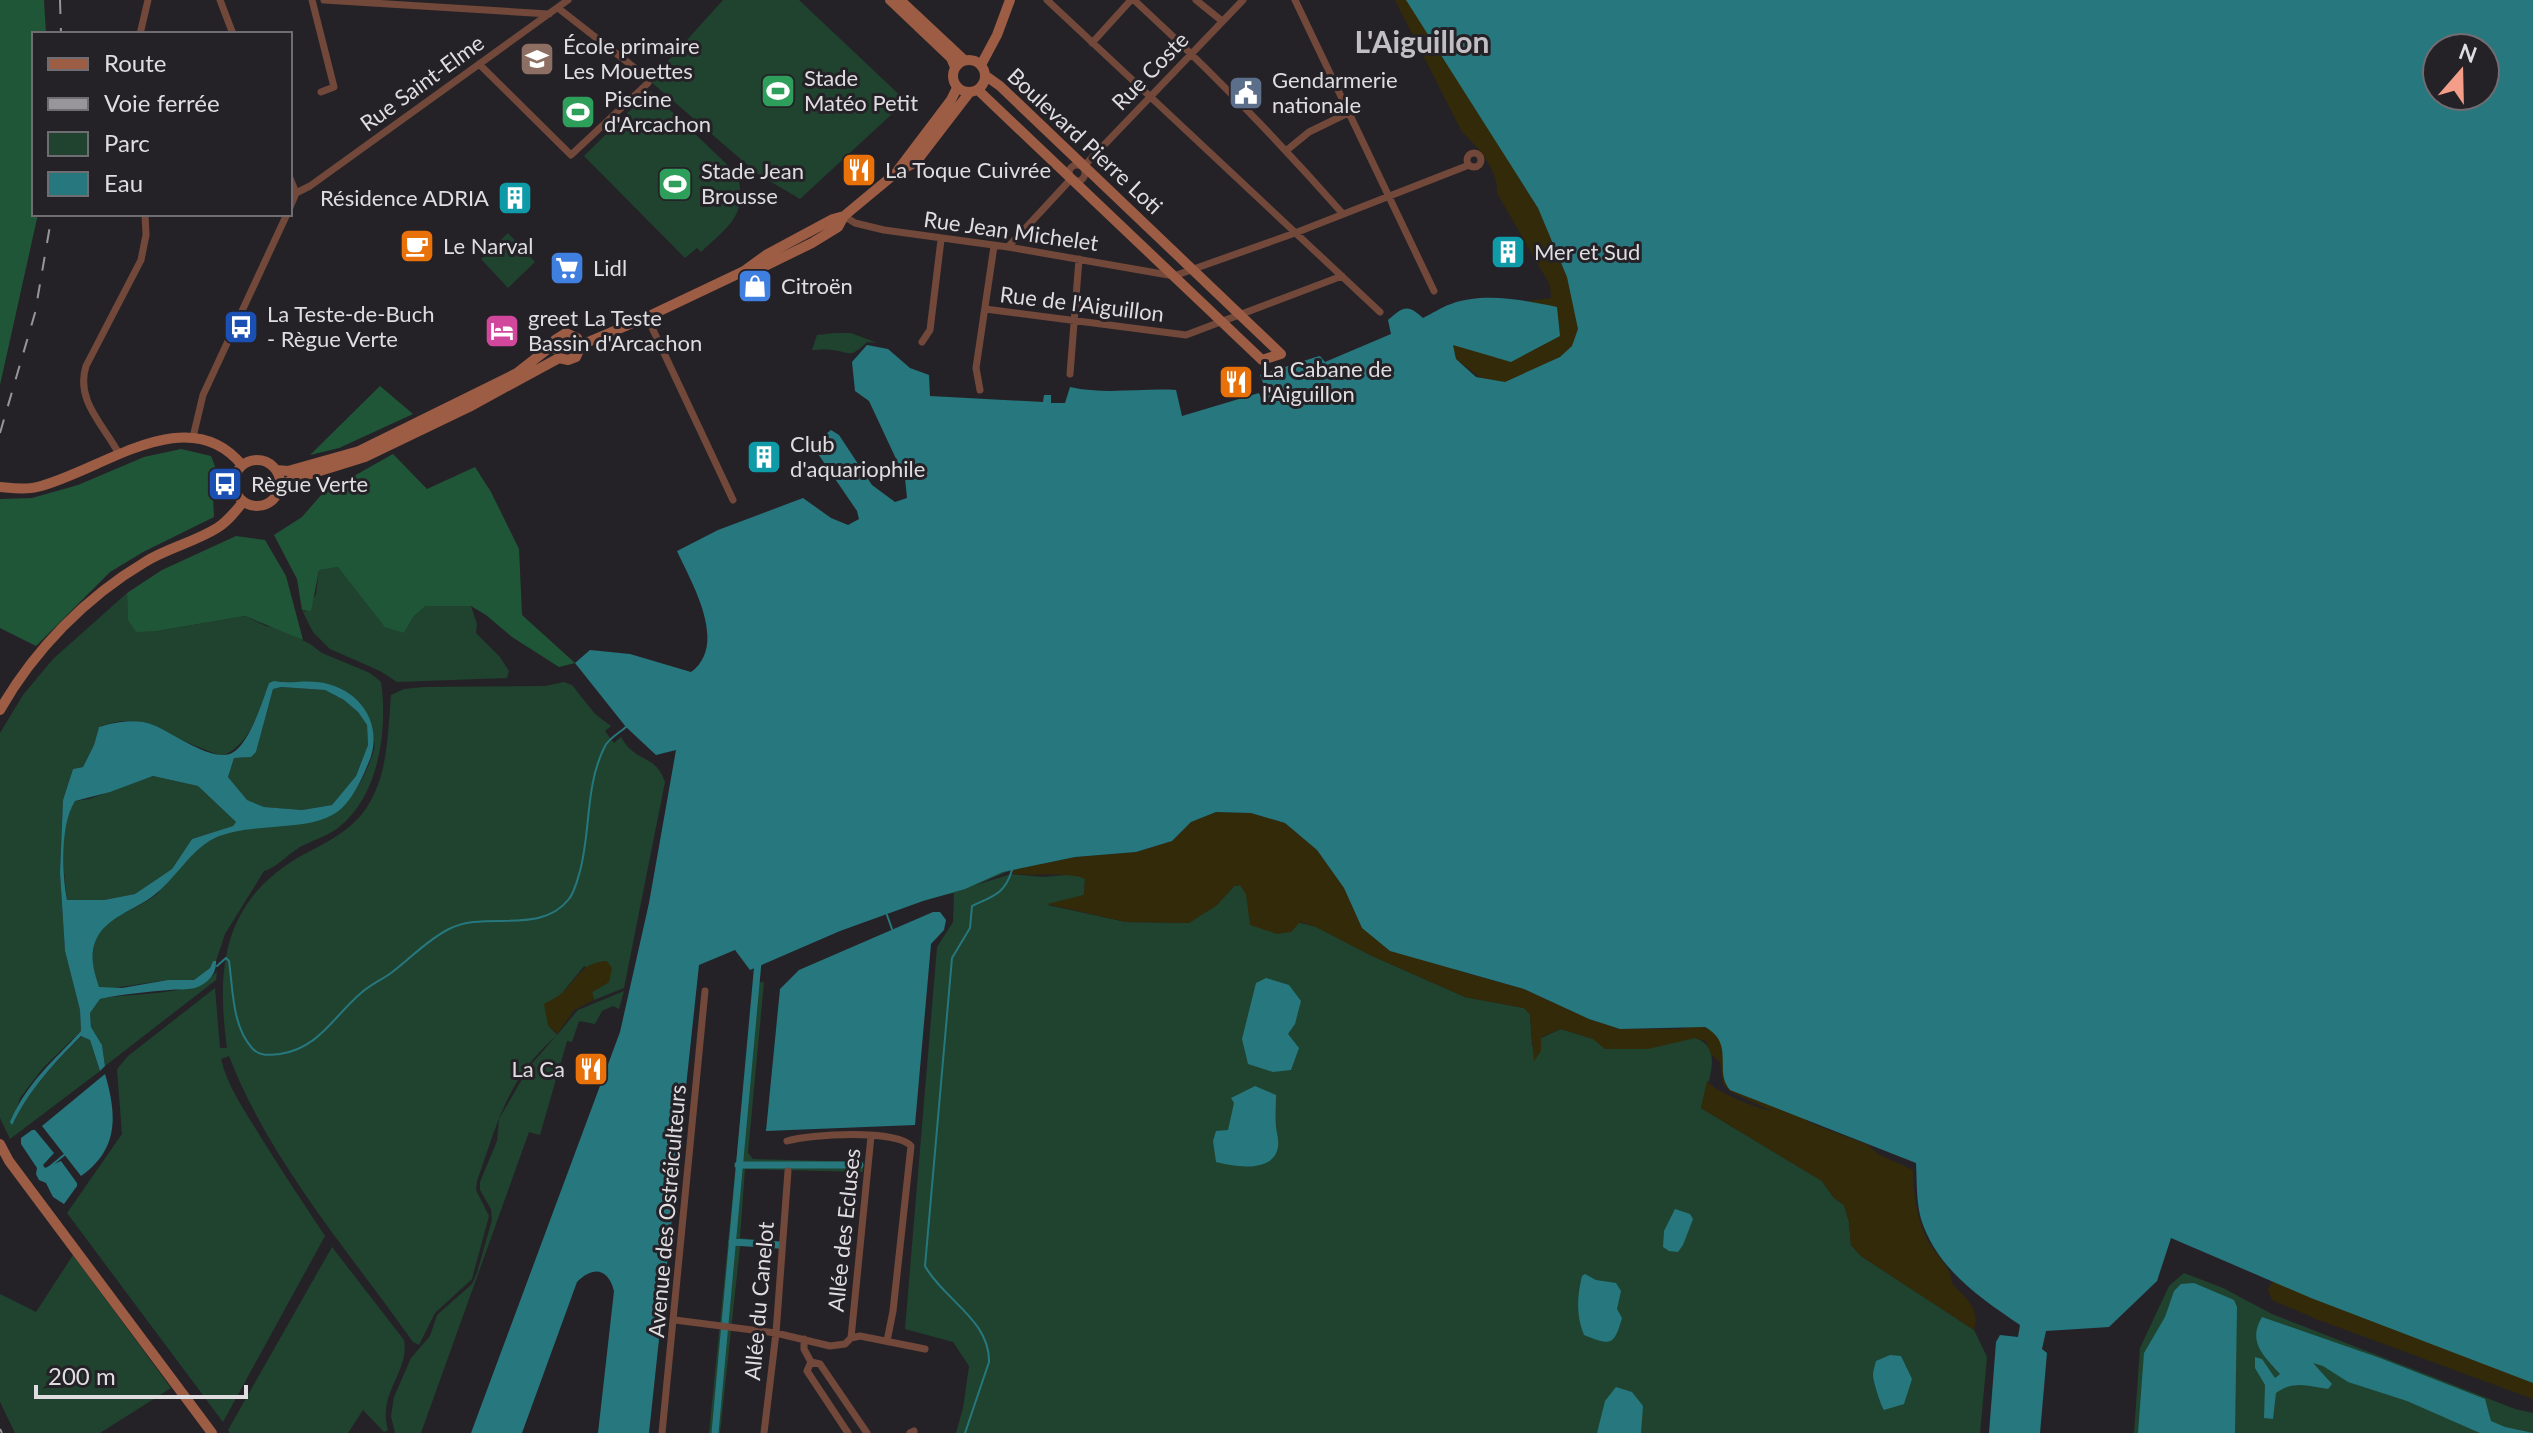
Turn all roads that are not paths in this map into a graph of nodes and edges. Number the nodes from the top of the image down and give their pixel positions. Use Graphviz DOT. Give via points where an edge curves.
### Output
graph roads {
  1 [pos="148,0"];
  2 [pos="220,0"];
  3 [pos="312,0"];
  4 [pos="324,0"];
  5 [pos="568,0"];
  6 [pos="890,0"];
  7 [pos="900,0"];
  8 [pos="1010,0"];
  9 [pos="1047,0"];
  10 [pos="1133,0"];
  11 [pos="1196,0"];
  12 [pos="1243,0"];
  13 [pos="1295,0"];
  14 [pos="558,8"];
  15 [pos="549,14"];
  16 [pos="1222,21"];
  17 [pos="140,32"];
  18 [pos="232,32"];
  19 [pos="1092,43"];
  20 [pos="1192,53"];
  21 [pos="479,64"];
  22 [pos="960,64"];
  23 [pos="984,70"];
  24 [pos="957,88"];
  25 [pos="321,92"];
  26 [pos="974,92"];
  27 [pos="1150,97"];
  28 [pos="1348,113"];
  29 [pos="1287,150"];
  30 [pos="1469,165"];
  31 [pos="1083,167"];
  32 [pos="897,172"];
  33 [pos="1071,179"];
  34 [pos="292,183"];
  35 [pos="296,193"];
  36 [pos="1389,196"];
  37 [pos="292,202"];
  38 [pos="1343,214"];
  39 [pos="145,216"];
  40 [pos="286,216"];
  41 [pos="844,216"];
  42 [pos="1295,233"];
  43 [pos="1156,235"];
  44 [pos="941,240"];
  45 [pos="994,246"];
  46 [pos="1008,247"];
  47 [pos="1144,248"];
  48 [pos="1079,259"];
  49 [pos="1194,271"];
  50 [pos="1174,276"];
  51 [pos="1342,276"];
  52 [pos="1434,291"];
  53 [pos="985,309"];
  54 [pos="1380,312"];
  55 [pos="1240,315"];
  56 [pos="647,317"];
  57 [pos="1074,321"];
  58 [pos="1220,322"];
  59 [pos="922,342"];
  60 [pos="554,344"];
  61 [pos="581,345"];
  62 [pos="559,358"];
  63 [pos="1070,374"];
  64 [pos="980,390"];
  65 [pos="193,437"];
  66 [pos="119,454"];
  67 [pos="242,465"];
  68 [pos="276,470"];
  69 [pos="0,487"];
  70 [pos="280,487"];
  71 [pos="733,500"];
  72 [pos="243,502"];
  73 [pos="0,710"];
  74 [pos="705,991"];
  75 [pos="871,1136"];
  76 [pos="787,1141"];
  77 [pos="0,1144"];
  78 [pos="788,1171"];
  79 [pos="675,1320"];
  80 [pos="776,1333"];
  81 [pos="851,1338"];
  82 [pos="804,1339"];
  83 [pos="887,1341"];
  84 [pos="925,1349"];
  85 [pos="811,1362"];
  86 [pos="212,1433"];
  87 [pos="662,1433"];
  88 [pos="764,1433"];
  89 [pos="848,1433"];
  90 [pos="867,1433"];
  1 -- 17 [label="street"];
  2 -- 18 [label="street"];
  3 -- 25 [label="street" via="334,87"];
  4 -- 15 [label="street"];
  5 -- 14 [label="street, Rue Saint-Elme"];
  6 -- 22 [label="main road"];
  7 -- 22 [label="main road"];
  8 -- 23 [label="main road"];
  9 -- 19 [label="street"];
  10 -- 19 [label="street"];
  10 -- 20 [label="street"];
  11 -- 16 [label="street"];
  12 -- 16 [label="street, Rue Coste"];
  13 -- 28 [label="street"];
  14 -- 15 [label="street, Rue Saint-Elme"];
  14 -- 21 [label="street" via="648,83 571,155"];
  15 -- 21 [label="street, Rue Saint-Elme"];
  16 -- 20 [label="street, Rue Coste"];
  19 -- 27 [label="street"];
  20 -- 27 [label="street, Rue Coste"];
  20 -- 29 [label="street"];
  21 -- 35 [label="street, Rue Saint-Elme"];
  22 -- 23 [label="main road" via="973,60"];
  22 -- 24 [label="main road" via="953,76"];
  23 -- 26 [label="main road"];
  23 -- 31 [label="main road, Boulevard Pierre Loti"];
  24 -- 26 [label="main road"];
  24 -- 32 [label="main road"];
  26 -- 32 [label="main road" via="916,162"];
  26 -- 33 [label="main road, Boulevard Pierre Loti"];
  27 -- 31 [label="street, Rue Coste"];
  27 -- 42 [label="street"];
  28 -- 29 [label="street"];
  28 -- 36 [label="street"];
  29 -- 38 [label="street"];
  30 -- 36 [label="street"];
  31 -- 33 [label="street, Rue Coste" via="1083,179"];
  31 -- 43 [label="main road, Boulevard Pierre Loti"];
  32 -- 41 [label="main road"];
  33 -- 46 [label="street"];
  33 -- 47 [label="main road, Boulevard Pierre Loti"];
  34 -- 35 [label="street"];
  35 -- 37 [label="street"];
  36 -- 38 [label="street"];
  36 -- 52 [label="street"];
  38 -- 42 [label="street"];
  39 -- 66 [label="street" via="141,260 82,383 89,408"];
  40 -- 65 [label="street" via="203,395"];
  41 -- 44 [label="street, Rue Jean Michelet" via="855,223"];
  41 -- 56 [label="main road"];
  42 -- 49 [label="street"];
  42 -- 51 [label="street"];
  43 -- 47 [label="street, Boulevard Pierre Loti"];
  43 -- 49 [label="main road, Boulevard Pierre Loti"];
  44 -- 45 [label="street, Rue Jean Michelet"];
  44 -- 59 [label="street" via="930,330"];
  45 -- 46 [label="street, Rue Jean Michelet"];
  45 -- 53 [label="street"];
  46 -- 48 [label="street, Rue Jean Michelet"];
  47 -- 50 [label="main road, Boulevard Pierre Loti"];
  48 -- 50 [label="street, Rue Jean Michelet"];
  48 -- 57 [label="street"];
  49 -- 50 [label="street"];
  49 -- 55 [label="main road, Boulevard Pierre Loti"];
  50 -- 58 [label="main road, Boulevard Pierre Loti"];
  51 -- 54 [label="street"];
  51 -- 55 [label="street"];
  53 -- 57 [label="street, Rue de l'Aiguillon"];
  53 -- 64 [label="street" via="976,368"];
  55 -- 58 [label="street"];
  55 -- 58 [label="main road, Boulevard Pierre Loti" via="1281,354 1262,360"];
  56 -- 61 [label="main road"];
  56 -- 71 [label="street"];
  57 -- 58 [label="street, Rue de l'Aiguillon" via="1186,335"];
  57 -- 63 [label="street"];
  60 -- 61 [label="main road" via="566,333"];
  60 -- 62 [label="main road"];
  60 -- 68 [label="main road" via="494,386 359,451"];
  61 -- 62 [label="main road" via="576,357"];
  62 -- 70 [label="main road" via="365,457"];
  65 -- 66 [label="main road" via="151,442"];
  65 -- 67 [label="main road" via="227,450"];
  66 -- 69 [label="main road" via="40,486"];
  67 -- 68 [label="main road" via="260,460"];
  67 -- 72 [label="main road" via="233,484"];
  68 -- 70 [label="main road"];
  70 -- 72 [label="main road" via="266,505"];
  72 -- 73 [label="main road" via="216,529 146,561 100,592 54,635"];
  74 -- 79 [label="street, Avenue des Ostréiculteurs"];
  75 -- 76 [label="street" via="832,1134"];
  75 -- 81 [label="street, Allée des Ecluses"];
  75 -- 83 [label="street" via="905,1140 912,1151"];
  77 -- 86 [label="main road"];
  78 -- 80 [label="street, Allée du Canelot"];
  79 -- 80 [label="street, Allée des Ecluses"];
  79 -- 87 [label="street, Avenue des Ostréiculteurs"];
  80 -- 82 [label="street, Allée des Ecluses"];
  80 -- 88 [label="street, Allée du Canelot"];
  81 -- 82 [label="street, Allée des Ecluses" via="836,1346"];
  81 -- 83 [label="street"];
  82 -- 85 [label="street"];
  83 -- 84 [label="street"];
  85 -- 89 [label="street" via="807,1371"];
  85 -- 90 [label="street" via="820,1364"];
}
